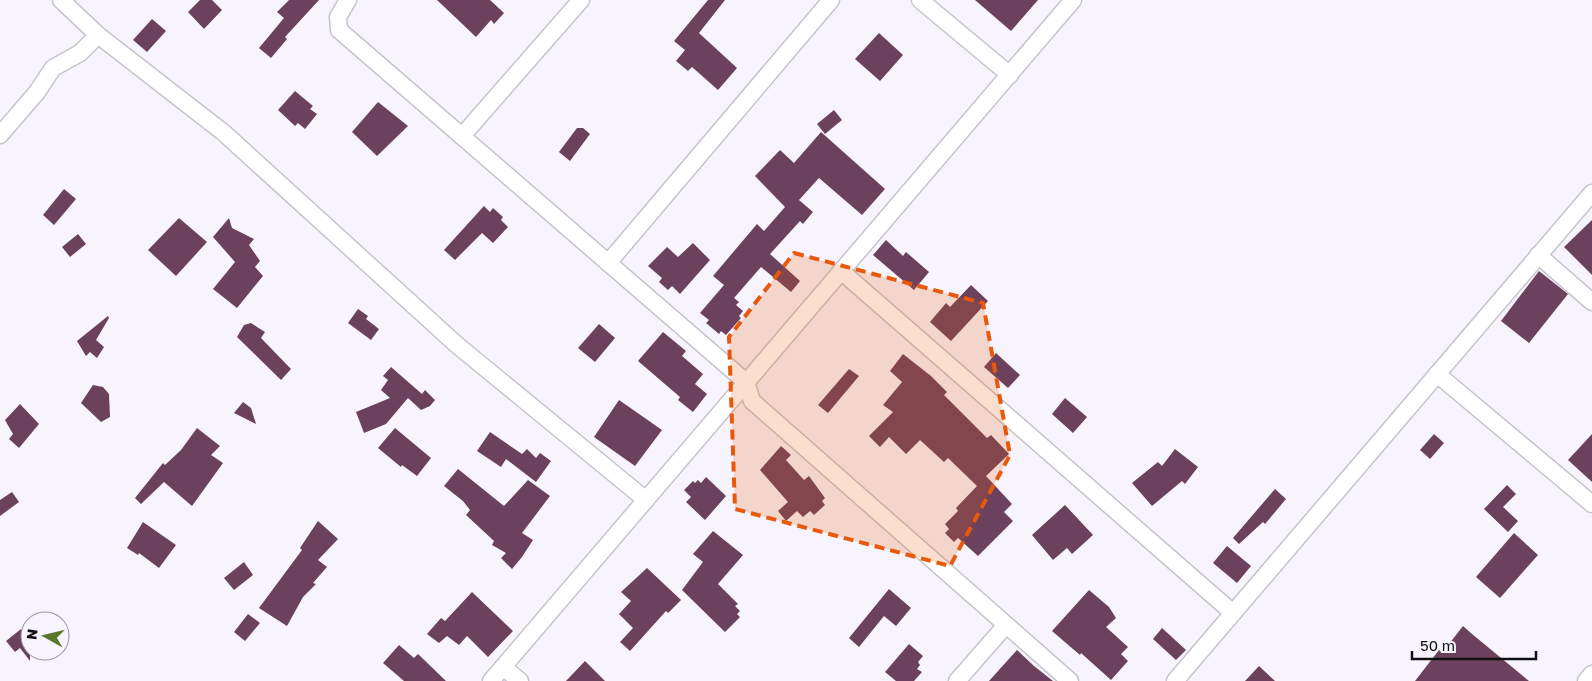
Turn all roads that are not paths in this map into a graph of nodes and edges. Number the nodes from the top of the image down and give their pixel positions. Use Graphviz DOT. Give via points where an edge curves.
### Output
graph roads {
  1 [pos="60,0"];
  2 [pos="348,0"];
  3 [pos="581,0"];
  4 [pos="831,0"];
  5 [pos="920,0"];
  6 [pos="1073,0"];
  7 [pos="98,35"];
  8 [pos="1010,75"];
  9 [pos="0,135"];
  10 [pos="462,136"];
  11 [pos="1592,193"];
  12 [pos="1538,255"];
  13 [pos="608,263"];
  14 [pos="841,272"];
  15 [pos="1592,302"];
  16 [pos="1437,374"];
  17 [pos="746,382"];
  18 [pos="646,500"];
  19 [pos="1592,504"];
  20 [pos="1233,613"];
  21 [pos="1006,625"];
  22 [pos="503,667"];
  23 [pos="1592,674"];
  24 [pos="491,681"];
  25 [pos="520,681"];
  26 [pos="957,681"];
  27 [pos="1070,681"];
  28 [pos="1175,681"];
  29 [pos="1586,681"];
  1 -- 7 [label="street"];
  2 -- 10 [label="street" via="338,17 339,30"];
  3 -- 10 [label="street"];
  4 -- 13 [label="street"];
  5 -- 8 [label="street"];
  6 -- 8 [label="street"];
  7 -- 9 [label="street" via="80,53 53,68"];
  7 -- 18 [label="street" via="224,133 457,345"];
  8 -- 14 [label="street"];
  10 -- 13 [label="street"];
  11 -- 12 [label="street"];
  12 -- 15 [label="street"];
  12 -- 16 [label="street"];
  13 -- 17 [label="street"];
  14 -- 17 [label="street"];
  14 -- 20 [label="street"];
  16 -- 19 [label="street"];
  16 -- 20 [label="street"];
  17 -- 18 [label="street"];
  17 -- 21 [label="street" via="752,401"];
  18 -- 22 [label="street"];
  20 -- 28 [label="street"];
  21 -- 26 [label="street"];
  21 -- 27 [label="street"];
  22 -- 24 [label="street"];
  22 -- 25 [label="street"];
  23 -- 29 [label="street"];
}
